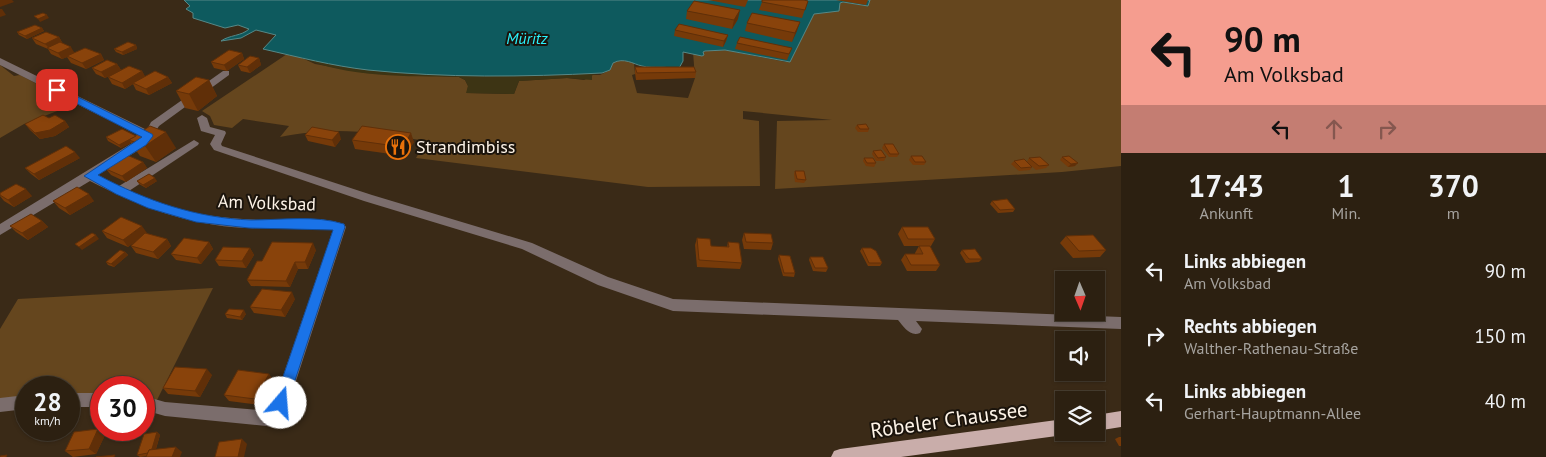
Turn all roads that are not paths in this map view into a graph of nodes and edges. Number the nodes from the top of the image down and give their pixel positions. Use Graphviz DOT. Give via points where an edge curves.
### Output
graph roads {
  1 [pos="0,61"];
  2 [pos="226,73"];
  3 [pos="202,118"];
  4 [pos="148,138"];
  5 [pos="194,143"];
  6 [pos="90,176"];
  7 [pos="120,191"];
  8 [pos="3,224"];
  9 [pos="901,314"];
  10 [pos="1121,323"];
  11 [pos="915,329"];
  12 [pos="15,403"];
  13 [pos="0,405"];
  14 [pos="155,406"];
  15 [pos="1121,419"];
  16 [pos="1105,422"];
  17 [pos="1055,428"];
  18 [pos="840,457"];
  1 -- 4 [label="street" via="146,134"];
  2 -- 4 [label="street" via="155,124"];
  3 -- 9 [label="street" via="205,129 221,134 215,144 218,148 527,246 603,281 673,306"];
  4 -- 6 [label="street"];
  5 -- 7 [label="street"];
  6 -- 7 [label="street, Am Volksbad"];
  6 -- 8 [label="street"];
  7 -- 14 [label="street, Am Volksbad" via="152,206 196,218 249,224 327,224 340,227 276,419"];
  9 -- 10 [label="street"];
  9 -- 11 [label="street"];
  12 -- 13 [label="street"];
  15 -- 16 [label="main road"];
  17 -- 18 [label="main road, Röbeler Chaussee"];
}
